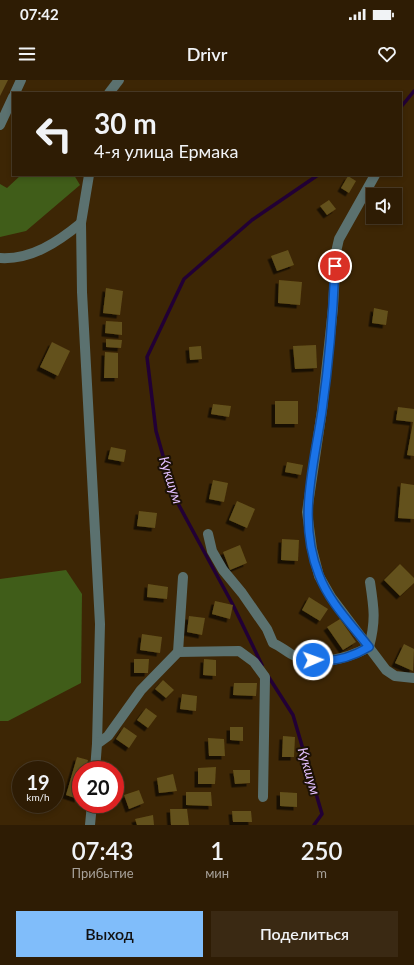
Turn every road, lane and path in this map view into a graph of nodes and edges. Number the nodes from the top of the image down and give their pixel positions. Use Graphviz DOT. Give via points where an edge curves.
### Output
graph roads {
  1 [pos="21,80"];
  2 [pos="119,80"];
  3 [pos="15,92"];
  4 [pos="110,92"];
  5 [pos="12,100"];
  6 [pos="0,125"];
  7 [pos="89,176"];
  8 [pos="374,176"];
  9 [pos="81,223"];
  10 [pos="0,258"];
  11 [pos="208,534"];
  12 [pos="183,577"];
  13 [pos="370,582"];
  14 [pos="369,647"];
  15 [pos="178,652"];
  16 [pos="414,678"];
  17 [pos="97,744"];
  18 [pos="96,761"];
  19 [pos="263,797"];
  20 [pos="91,813"];
  21 [pos="90,825"];
  1 -- 3 [label="street"];
  2 -- 4 [label="street"];
  5 -- 6 [label="street"];
  7 -- 9 [label="street"];
  8 -- 14 [label="street" via="339,239 336,252 323,402 307,512 319,576 331,597"];
  9 -- 10 [label="street" via="62,239 39,251 17,258"];
  9 -- 17 [label="street" via="82,292 100,624"];
  11 -- 14 [label="street" via="212,552 267,629 273,643 304,659 322,661 352,656"];
  12 -- 15 [label="street"];
  13 -- 14 [label="street" via="375,611"];
  14 -- 16 [label="street" via="386,670 395,676"];
  15 -- 17 [label="street" via="141,690 108,736"];
  15 -- 19 [label="street" via="239,651 254,662 265,677"];
  17 -- 18 [label="street"];
  20 -- 21 [label="street"];
}
